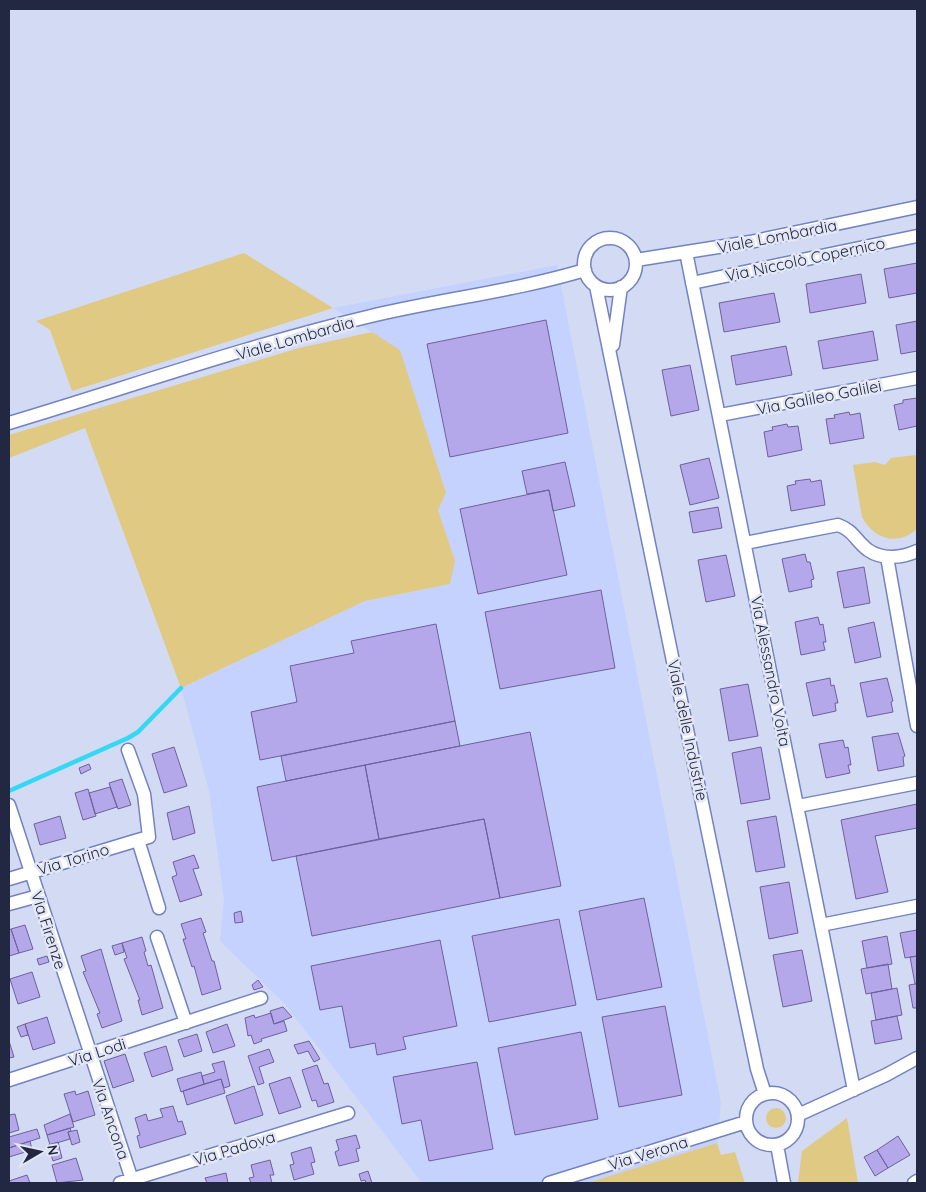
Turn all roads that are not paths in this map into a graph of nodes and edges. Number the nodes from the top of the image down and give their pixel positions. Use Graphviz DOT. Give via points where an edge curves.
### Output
graph roads {
  1 [pos="917,207"];
  2 [pos="917,236"];
  3 [pos="686,252"];
  4 [pos="636,260"];
  5 [pos="585,270"];
  6 [pos="692,283"];
  7 [pos="596,286"];
  8 [pos="621,287"];
  9 [pos="612,365"];
  10 [pos="917,378"];
  11 [pos="720,415"];
  12 [pos="9,424"];
  13 [pos="745,543"];
  14 [pos="917,554"];
  15 [pos="887,557"];
  16 [pos="917,726"];
  17 [pos="128,750"];
  18 [pos="917,783"];
  19 [pos="9,805"];
  20 [pos="798,806"];
  21 [pos="138,840"];
  22 [pos="30,872"];
  23 [pos="9,879"];
  24 [pos="38,896"];
  25 [pos="9,904"];
  26 [pos="917,906"];
  27 [pos="159,908"];
  28 [pos="821,925"];
  29 [pos="157,937"];
  30 [pos="262,998"];
  31 [pos="186,1023"];
  32 [pos="89,1055"];
  33 [pos="917,1058"];
  34 [pos="9,1080"];
  35 [pos="854,1090"];
  36 [pos="765,1094"];
  37 [pos="348,1113"];
  38 [pos="798,1115"];
  39 [pos="746,1122"];
  40 [pos="776,1145"];
  41 [pos="917,1181"];
  42 [pos="128,1182"];
  43 [pos="549,1183"];
  44 [pos="784,1183"];
  45 [pos="914,1183"];
  1 -- 3 [label="street, Viale Lombardia"];
  2 -- 6 [label="street, Via Niccolò Copernico"];
  3 -- 4 [label="street, Viale Lombardia"];
  3 -- 6 [label="street, Via Alessandro Volta"];
  4 -- 5 [label="street" via="622,240 605,238 597,241 586,254"];
  4 -- 8 [label="street" via="633,276"];
  5 -- 7 [label="street"];
  5 -- 12 [label="street, Viale Lombardia" via="540,284 330,326"];
  6 -- 11 [label="street, Via Alessandro Volta"];
  7 -- 8 [label="street" via="613,290"];
  7 -- 9 [label="street, Viale delle Industrie"];
  8 -- 9 [label="street, Viale delle Industrie" via="613,333"];
  9 -- 36 [label="street, Viale delle Industrie" via="757,1069"];
  10 -- 11 [label="street, Via Galileo Galilei"];
  11 -- 13 [label="street, Via Alessandro Volta"];
  13 -- 15 [label="street" via="838,525 851,530 867,550"];
  13 -- 20 [label="street, Via Alessandro Volta"];
  14 -- 15 [label="street"];
  15 -- 16 [label="street"];
  17 -- 21 [label="street" via="144,794 149,837"];
  18 -- 20 [label="street"];
  19 -- 22 [label="street, Via Firenze"];
  20 -- 28 [label="street, Via Alessandro Volta"];
  21 -- 22 [label="street, Via Torino"];
  21 -- 27 [label="street"];
  22 -- 23 [label="street, Via Torino"];
  22 -- 24 [label="street, Via Firenze"];
  24 -- 25 [label="street, Via Torino"];
  24 -- 32 [label="street, Via Firenze"];
  26 -- 28 [label="street"];
  28 -- 35 [label="street, Via Alessandro Volta"];
  29 -- 31 [label="street"];
  30 -- 31 [label="street, Via Lodi"];
  31 -- 32 [label="street, Via Lodi"];
  32 -- 34 [label="street, Via Lodi"];
  32 -- 42 [label="street, Via Ancona"];
  33 -- 35 [label="street"];
  35 -- 38 [label="street"];
  36 -- 38 [label="street" via="774,1093 790,1100"];
  36 -- 39 [label="street" via="748,1108"];
  37 -- 42 [label="street, Via Padova"];
  38 -- 40 [label="street" via="795,1131"];
  39 -- 40 [label="street" via="760,1142"];
  39 -- 43 [label="street, Via Verona"];
  40 -- 44 [label="street"];
  41 -- 45 [label="street"];
}
